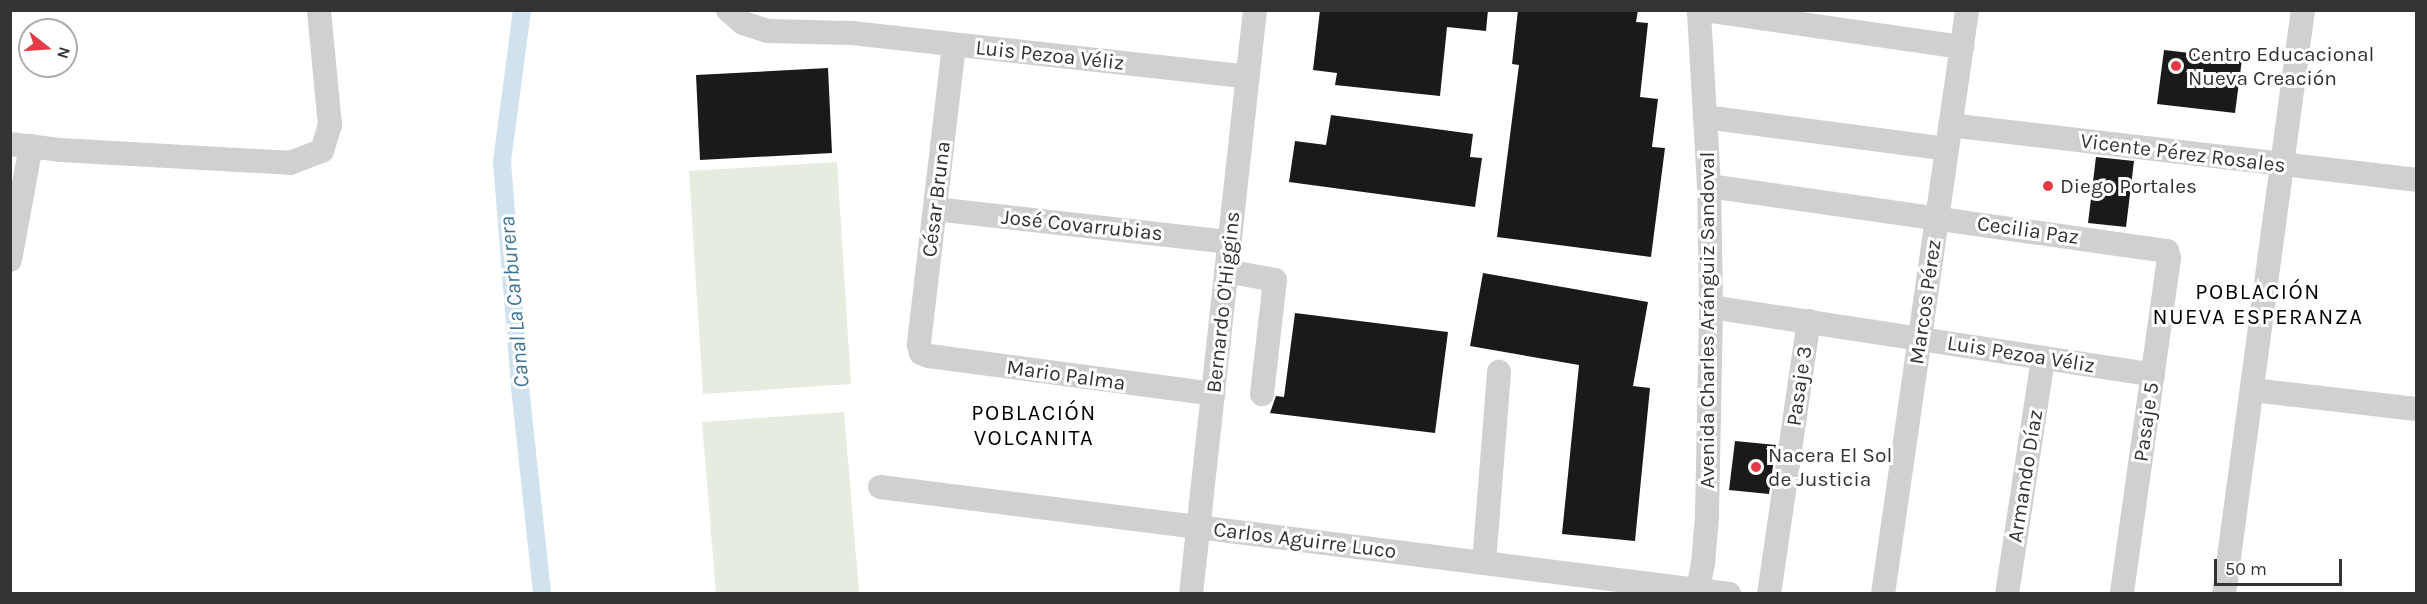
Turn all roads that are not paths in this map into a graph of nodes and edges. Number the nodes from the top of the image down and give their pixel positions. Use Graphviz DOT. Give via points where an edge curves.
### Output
graph roads {
  1 [pos="319,10"];
  2 [pos="728,10"];
  3 [pos="1255,10"];
  4 [pos="1699,10"];
  5 [pos="1705,10"];
  6 [pos="1967,10"];
  7 [pos="2303,10"];
  8 [pos="954,45"];
  9 [pos="1962,47"];
  10 [pos="1248,77"];
  11 [pos="1705,117"];
  12 [pos="1950,125"];
  13 [pos="21,145"];
  14 [pos="1947,149"];
  15 [pos="2282,165"];
  16 [pos="2416,180"];
  17 [pos="1709,186"];
  18 [pos="935,209"];
  19 [pos="1937,218"];
  20 [pos="1230,242"];
  21 [pos="2168,252"];
  22 [pos="10,260"];
  23 [pos="1227,271"];
  24 [pos="1711,307"];
  25 [pos="1809,321"];
  26 [pos="1920,338"];
  27 [pos="921,353"];
  28 [pos="2043,358"];
  29 [pos="1499,372"];
  30 [pos="2153,375"];
  31 [pos="2252,390"];
  32 [pos="1213,394"];
  33 [pos="1262,394"];
  34 [pos="2416,409"];
  35 [pos="880,487"];
  36 [pos="1198,526"];
  37 [pos="1484,562"];
  38 [pos="1697,592"];
  39 [pos="1191,594"];
  40 [pos="1730,594"];
  41 [pos="1768,594"];
  42 [pos="1883,594"];
  43 [pos="2007,594"];
  44 [pos="2122,594"];
  45 [pos="2224,594"];
  1 -- 13 [label="street" via="330,125 322,151 290,163"];
  2 -- 8 [label="street, Luis Pezoa Véliz" via="743,23 768,31 852,33"];
  3 -- 10 [label="street, Bernardo O'Higgins"];
  4 -- 11 [label="street, Avenida Charles Aránguiz Sandoval"];
  5 -- 9 [label="street"];
  6 -- 9 [label="street, Marcos Pérez"];
  7 -- 15 [label="street"];
  8 -- 10 [label="street, Luis Pezoa Véliz"];
  8 -- 18 [label="street, César Bruna"];
  9 -- 12 [label="street, Marcos Pérez"];
  10 -- 20 [label="street, Bernardo O'Higgins"];
  11 -- 14 [label="street"];
  11 -- 17 [label="street, Avenida Charles Aránguiz Sandoval"];
  12 -- 14 [label="street, Marcos Pérez"];
  12 -- 15 [label="street, Vicente Pérez Rosales"];
  13 -- 22 [label="street"];
  14 -- 19 [label="street, Marcos Pérez"];
  15 -- 16 [label="street, Vicente Pérez Rosales"];
  15 -- 31 [label="street"];
  17 -- 19 [label="street, Cecilia Paz"];
  17 -- 24 [label="street, Avenida Charles Aránguiz Sandoval"];
  18 -- 20 [label="street, José Covarrubias"];
  18 -- 27 [label="street, César Bruna"];
  19 -- 21 [label="street, Cecilia Paz"];
  19 -- 26 [label="street, Marcos Pérez"];
  20 -- 23 [label="street, Bernardo O'Higgins"];
  21 -- 30 [label="street, Pasaje 5"];
  23 -- 32 [label="street, Bernardo O'Higgins"];
  23 -- 33 [label="street" via="1275,280"];
  24 -- 25 [label="street, Luis Pezoa Véliz"];
  24 -- 38 [label="street, Avenida Charles Aránguiz Sandoval" via="1707,517"];
  25 -- 26 [label="street, Luis Pezoa Véliz"];
  25 -- 41 [label="street, Pasaje 3"];
  26 -- 28 [label="street, Luis Pezoa Véliz"];
  26 -- 42 [label="street, Marcos Pérez"];
  27 -- 32 [label="street, Mario Palma"];
  28 -- 30 [label="street, Luis Pezoa Véliz"];
  28 -- 43 [label="street, Armando Díaz"];
  29 -- 37 [label="street"];
  30 -- 44 [label="street, Pasaje 5"];
  31 -- 34 [label="street"];
  31 -- 45 [label="street"];
  32 -- 36 [label="street, Bernardo O'Higgins"];
  35 -- 36 [label="street, Carlos Aguirre Luco"];
  36 -- 37 [label="street, Carlos Aguirre Luco"];
  36 -- 39 [label="street, Bernardo O'Higgins"];
  37 -- 38 [label="street, Carlos Aguirre Luco"];
  38 -- 40 [label="street, Carlos Aguirre Luco"];
}
